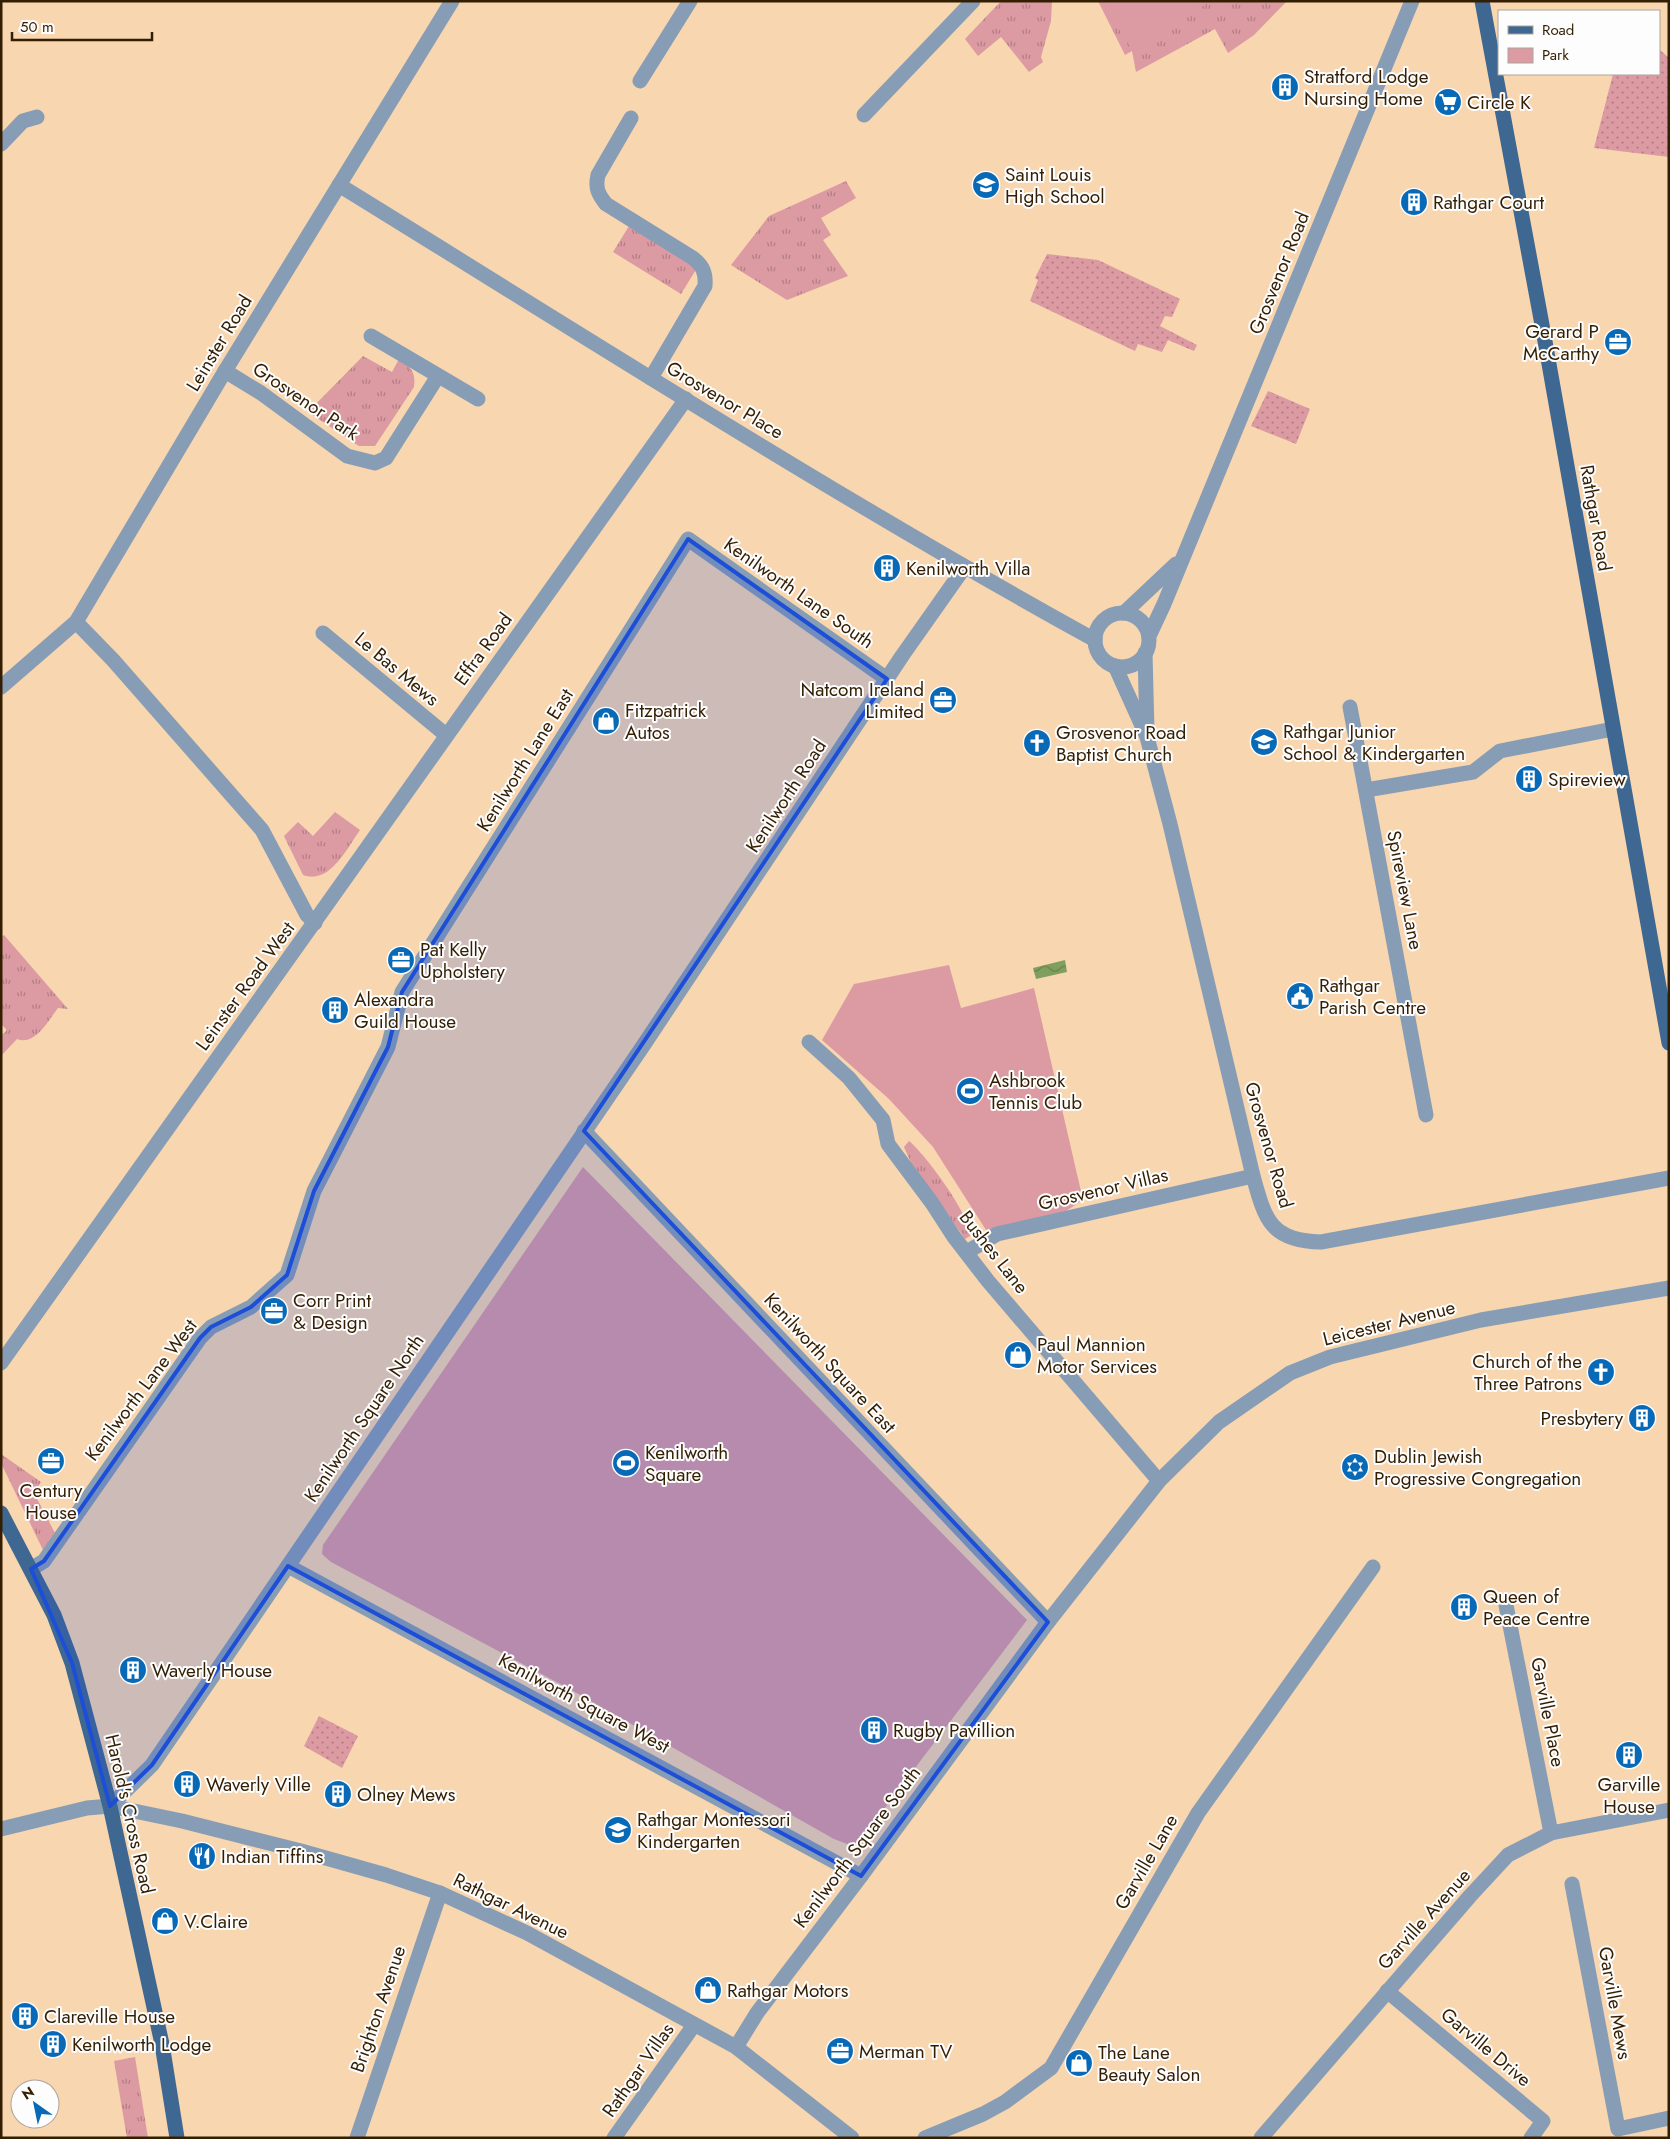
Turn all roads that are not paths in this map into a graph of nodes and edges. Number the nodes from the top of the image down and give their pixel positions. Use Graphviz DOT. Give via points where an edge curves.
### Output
graph roads {
  1 [pos="452,1"];
  2 [pos="690,1"];
  3 [pos="973,1"];
  4 [pos="1412,1"];
  5 [pos="1482,1"];
  6 [pos="640,81"];
  7 [pos="864,115"];
  8 [pos="38,117"];
  9 [pos="631,118"];
  10 [pos="1,144"];
  11 [pos="339,185"];
  12 [pos="371,336"];
  13 [pos="225,371"];
  14 [pos="438,376"];
  15 [pos="650,378"];
  16 [pos="478,399"];
  17 [pos="686,399"];
  18 [pos="688,539"];
  19 [pos="1181,560"];
  20 [pos="964,568"];
  21 [pos="1124,613"];
  22 [pos="76,622"];
  23 [pos="323,633"];
  24 [pos="1148,636"];
  25 [pos="1095,640"];
  26 [pos="1145,653"];
  27 [pos="1115,666"];
  28 [pos="887,679"];
  29 [pos="1,687"];
  30 [pos="1350,707"];
  31 [pos="1613,729"];
  32 [pos="446,735"];
  33 [pos="1147,737"];
  34 [pos="1366,790"];
  35 [pos="315,923"];
  36 [pos="398,1004"];
  37 [pos="809,1042"];
  38 [pos="1669,1043"];
  39 [pos="643,1046"];
  40 [pos="1426,1115"];
  41 [pos="584,1131"];
  42 [pos="1253,1176"];
  43 [pos="1669,1178"];
  44 [pos="967,1252"];
  45 [pos="1669,1288"];
  46 [pos="1,1363"];
  47 [pos="1159,1481"];
  48 [pos="1,1512"];
  49 [pos="288,1566"];
  50 [pos="1373,1567"];
  51 [pos="31,1569"];
  52 [pos="1505,1600"];
  53 [pos="1048,1622"];
  54 [pos="110,1806"];
  55 [pos="1669,1810"];
  56 [pos="1,1829"];
  57 [pos="1551,1833"];
  58 [pos="862,1876"];
  59 [pos="1572,1884"];
  60 [pos="440,1893"];
  61 [pos="1387,1990"];
  62 [pos="694,2025"];
  63 [pos="736,2047"];
  64 [pos="1669,2118"];
  65 [pos="1616,2133"];
  66 [pos="177,2138"];
  67 [pos="357,2138"];
  68 [pos="614,2138"];
  69 [pos="852,2138"];
  70 [pos="925,2138"];
  71 [pos="1261,2138"];
  72 [pos="1531,2138"];
  1 -- 11 [label="street, Leinster Road"];
  2 -- 6 [label="street"];
  3 -- 7 [label="street"];
  4 -- 19 [label="street, Grosvenor Road"];
  5 -- 31 [label="main road, Rathgar Road"];
  8 -- 10 [label="street" via="23,121"];
  9 -- 15 [label="street" via="598,176 598,195 606,204 693,258 706,274 706,286"];
  11 -- 13 [label="street, Leinster Road"];
  11 -- 15 [label="street, Grosvenor Place"];
  12 -- 14 [label="street"];
  13 -- 14 [label="street, Grosvenor Park" via="261,393 347,456 375,463 386,458"];
  13 -- 22 [label="street, Leinster Road"];
  14 -- 16 [label="street"];
  15 -- 17 [label="street, Grosvenor Place"];
  17 -- 20 [label="street, Grosvenor Place"];
  17 -- 32 [label="street, Effra Road"];
  18 -- 28 [label="street, Kenilworth Lane South"];
  18 -- 36 [label="street, Kenilworth Lane East" via="402,992"];
  19 -- 21 [label="street, Grosvenor Road"];
  19 -- 24 [label="street, Grosvenor Road"];
  20 -- 25 [label="street, Grosvenor Place"];
  20 -- 28 [label="street, Kenilworth Road"];
  21 -- 24 [label="street" via="1140,620"];
  21 -- 25 [label="street" via="1107,618 1100,624"];
  22 -- 29 [label="street, Leinster Road"];
  22 -- 35 [label="street, Leinster Road West" via="262,830 307,915"];
  23 -- 32 [label="street, Le Bas Mews"];
  24 -- 26 [label="street"];
  25 -- 27 [label="street" via="1101,656"];
  26 -- 27 [label="street" via="1132,665"];
  26 -- 33 [label="street, Grosvenor Road"];
  27 -- 33 [label="street, Grosvenor Road"];
  28 -- 39 [label="street, Kenilworth Road"];
  30 -- 34 [label="street, Spireview Lane"];
  31 -- 34 [label="street" via="1500,751 1473,772"];
  31 -- 38 [label="main road, Rathgar Road"];
  32 -- 35 [label="street, Effra Road"];
  33 -- 42 [label="street, Grosvenor Road"];
  34 -- 40 [label="street, Spireview Lane"];
  35 -- 46 [label="street, Leinster Road West"];
  36 -- 51 [label="street, Kenilworth Lane West" via="388,1047 314,1192 288,1275 251,1307 212,1327 200,1338 44,1561"];
  37 -- 44 [label="street, Bushes Lane" via="849,1078 883,1120 888,1144"];
  39 -- 41 [label="street, Kenilworth Square North"];
  41 -- 49 [label="street, Kenilworth Square North"];
  41 -- 53 [label="street, Kenilworth Square East"];
  42 -- 43 [label="street, Grosvenor Road" via="1264,1215 1288,1238 1304,1242 1321,1242"];
  42 -- 44 [label="street, Grosvenor Villas" via="997,1234"];
  44 -- 47 [label="street, Bushes Lane" via="988,1281"];
  45 -- 47 [label="street, Leicester Avenue" via="1472,1322 1330,1357 1290,1373 1228,1416"];
  47 -- 53 [label="street, Kenilworth Square South"];
  48 -- 51 [label="main road, Harold's Cross Road"];
  49 -- 54 [label="street, Kenilworth Square North" via="152,1765"];
  49 -- 58 [label="street, Kenilworth Square West"];
  50 -- 70 [label="street, Garville Lane" via="1198,1813 1051,2068 1005,2102"];
  51 -- 54 [label="main road, Harold's Cross Road" via="54,1615 72,1663"];
  52 -- 57 [label="street, Garville Place"];
  53 -- 58 [label="street, Kenilworth Square South"];
  54 -- 56 [label="street, Rathgar Avenue" via="87,1808"];
  54 -- 60 [label="street, Rathgar Avenue" via="301,1851"];
  54 -- 66 [label="main road, Harold's Cross Road" via="162,2044"];
  55 -- 57 [label="street, Garville Avenue"];
  57 -- 61 [label="street, Garville Avenue" via="1508,1855"];
  58 -- 63 [label="street, Kenilworth Square South" via="757,2013"];
  59 -- 65 [label="street, Garville Mews"];
  60 -- 62 [label="street, Rathgar Avenue" via="527,1934"];
  60 -- 67 [label="street, Brighton Avenue"];
  61 -- 71 [label="street, Garville Avenue"];
  61 -- 72 [label="street, Garville Drive" via="1544,2121"];
  62 -- 63 [label="street, Rathgar Avenue"];
  62 -- 68 [label="street, Rathgar Villas"];
  63 -- 69 [label="street, Rathgar Avenue"];
  64 -- 65 [label="street, Garville Mews"];
}
